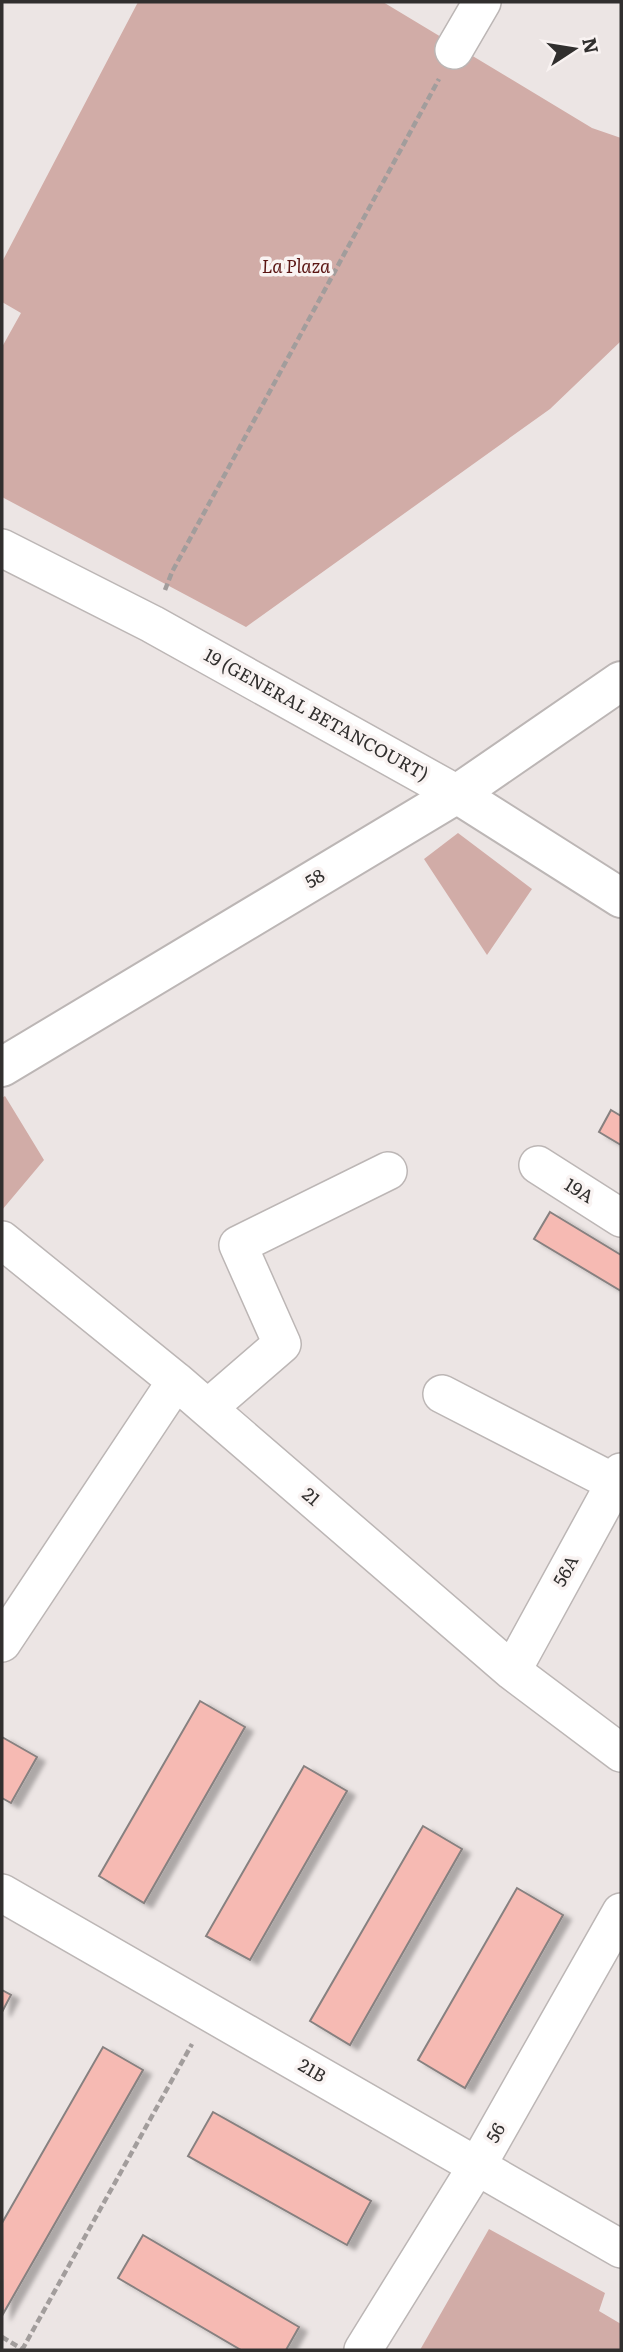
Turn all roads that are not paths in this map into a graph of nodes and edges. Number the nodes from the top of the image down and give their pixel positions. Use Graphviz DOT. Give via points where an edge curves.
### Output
graph roads {
  1 [pos="482,2"];
  2 [pos="454,50"];
  3 [pos="2,548"];
  4 [pos="621,681"];
  5 [pos="457,794"];
  6 [pos="621,898"];
  7 [pos="2,1067"];
  8 [pos="538,1165"];
  9 [pos="388,1171"];
  10 [pos="621,1218"];
  11 [pos="2,1240"];
  12 [pos="176,1381"];
  13 [pos="442,1394"];
  14 [pos="208,1408"];
  15 [pos="618,1477"];
  16 [pos="2,1643"];
  17 [pos="512,1671"];
  18 [pos="621,1754"];
  19 [pos="2,1893"];
  20 [pos="621,1912"];
  21 [pos="477,2166"];
  22 [pos="621,2249"];
  23 [pos="363,2350"];
  1 -- 2 [label="street"];
  3 -- 5 [label="street, 19 (GENERAL BETANCOURT)" via="152,624"];
  4 -- 5 [label="main road, 58"];
  5 -- 6 [label="main road, 19 (GENERAL BETANCOURT)"];
  5 -- 7 [label="main road, 58"];
  8 -- 10 [label="street, 19A"];
  9 -- 14 [label="street" via="238,1245 282,1344"];
  11 -- 12 [label="street, 21"];
  12 -- 14 [label="street, 21"];
  12 -- 16 [label="street"];
  13 -- 15 [label="street"];
  14 -- 17 [label="street, 21"];
  15 -- 17 [label="street, 56A"];
  17 -- 18 [label="street, 21"];
  19 -- 21 [label="street, 21B"];
  20 -- 21 [label="street, 56"];
  21 -- 22 [label="street, 21B"];
  21 -- 23 [label="street, 56"];
}
